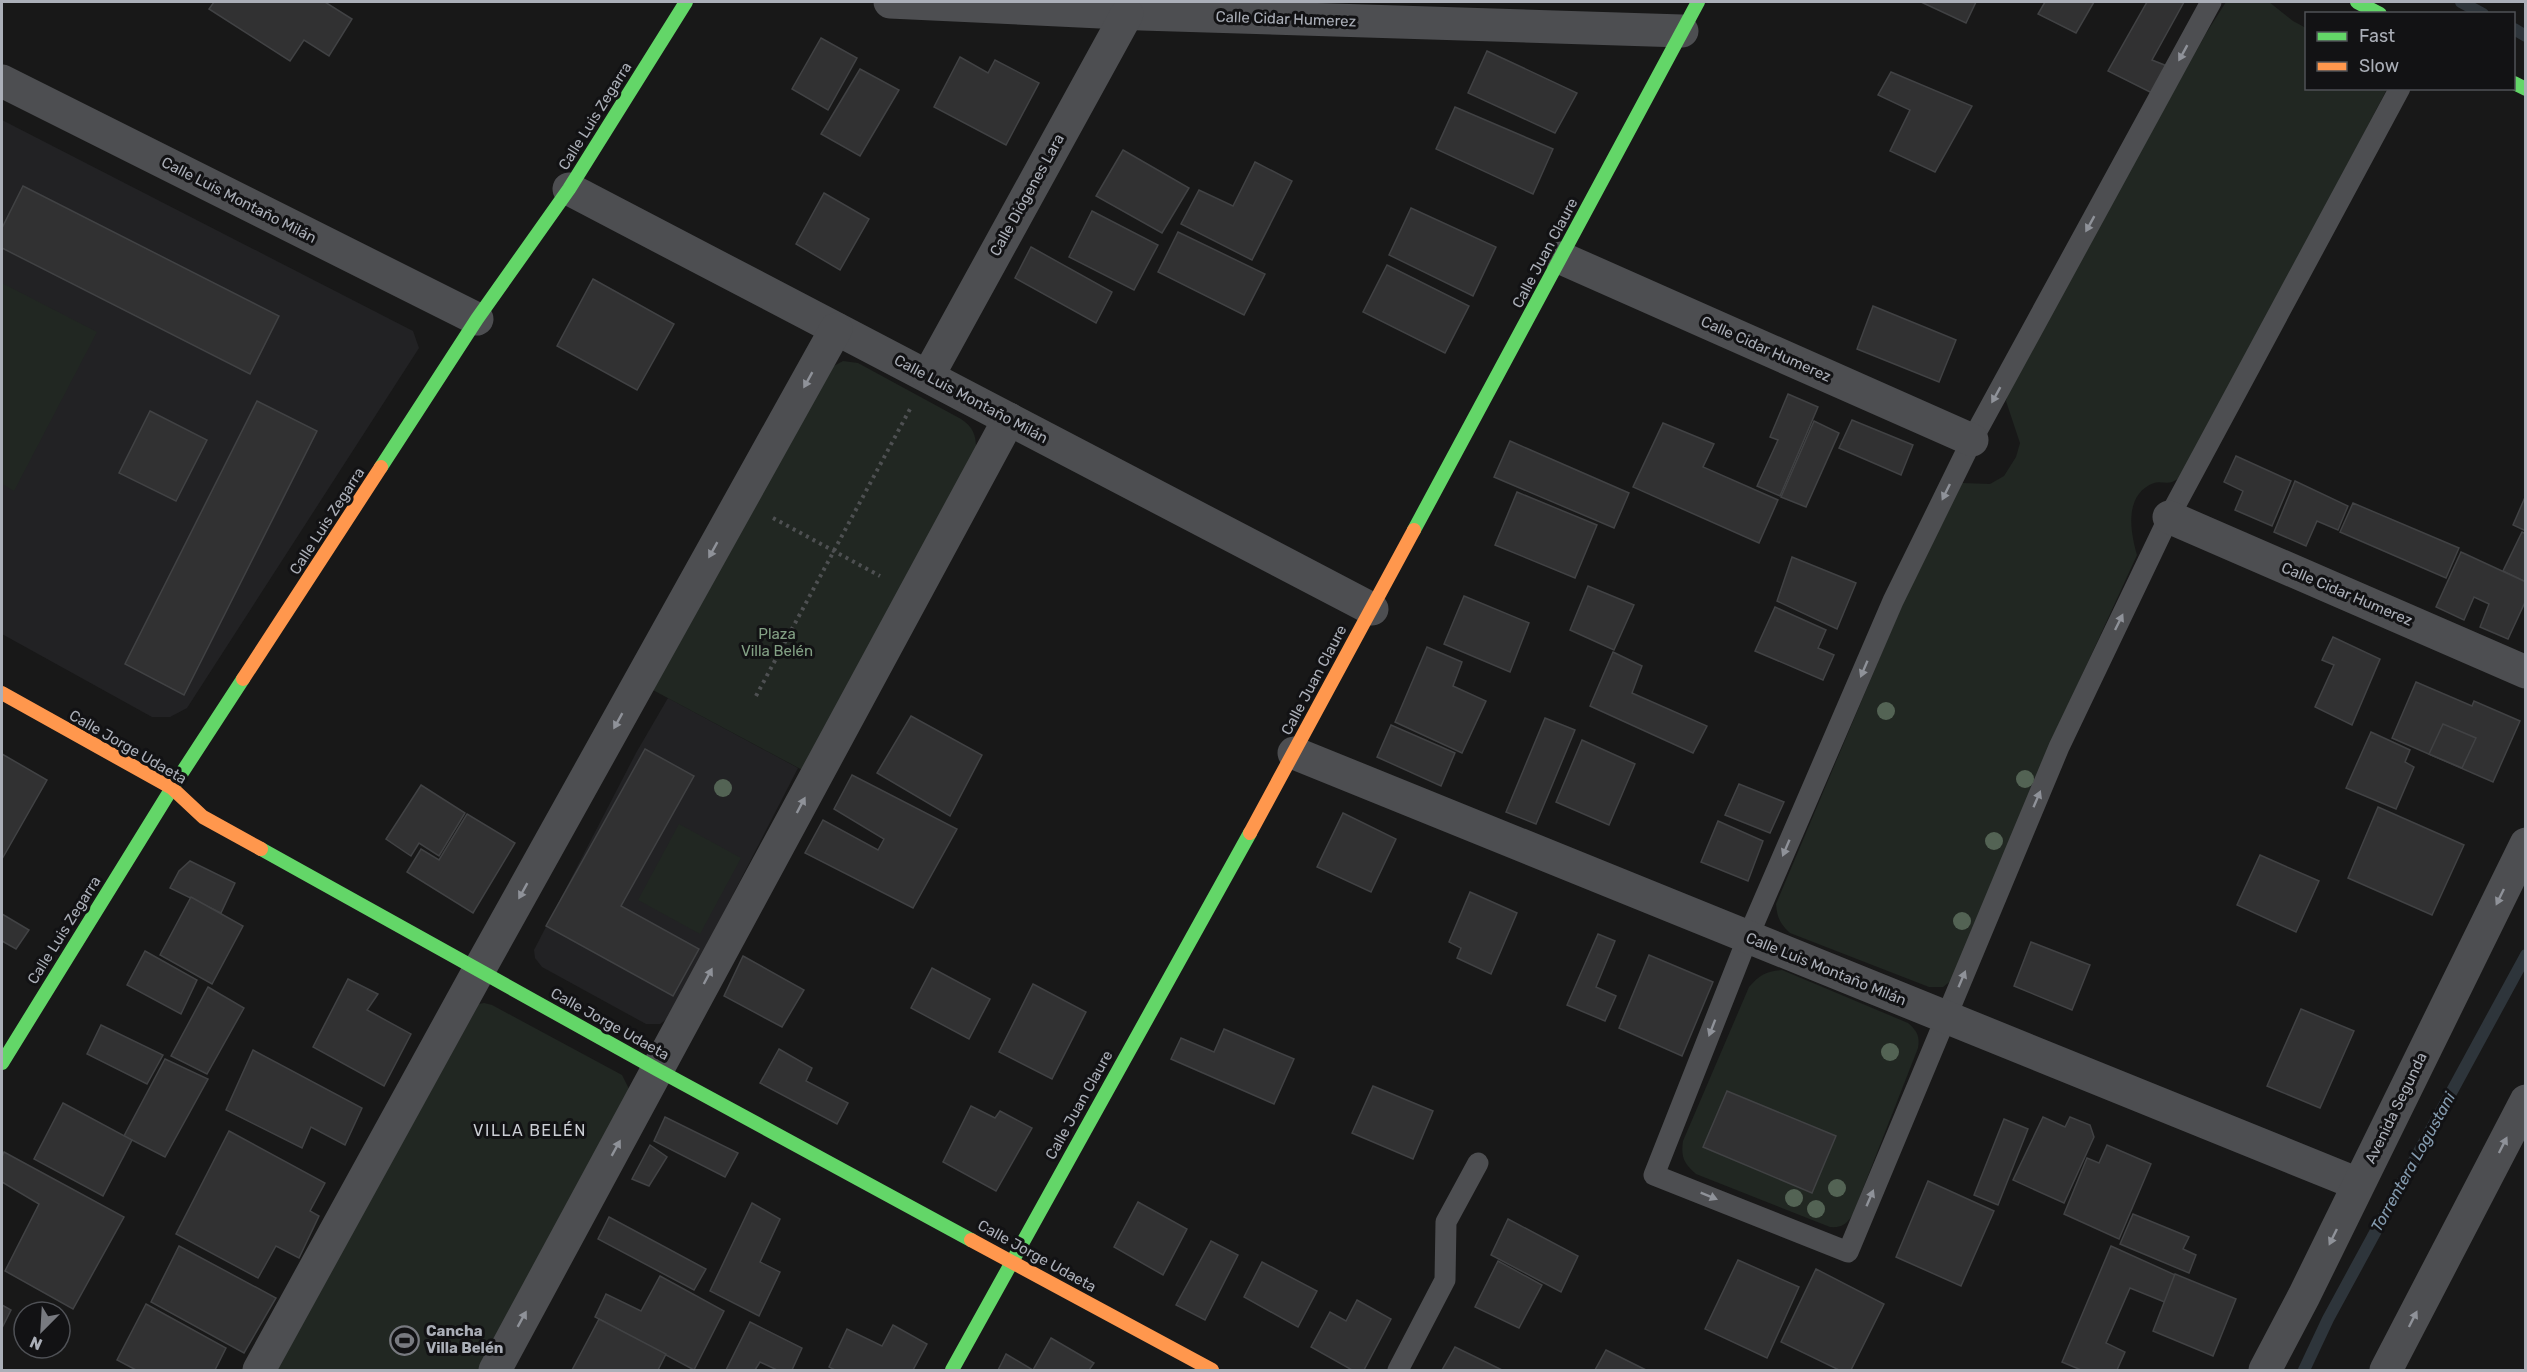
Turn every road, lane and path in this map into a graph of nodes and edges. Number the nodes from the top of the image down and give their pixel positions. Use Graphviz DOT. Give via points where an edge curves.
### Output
graph roads {
  1 [pos="686,2"];
  2 [pos="890,2"];
  3 [pos="1698,2"];
  4 [pos="2211,2"];
  5 [pos="2357,2"];
  6 [pos="1139,10"];
  7 [pos="2376,12"];
  8 [pos="1682,30"];
  9 [pos="2,81"];
  10 [pos="2399,90"];
  11 [pos="569,189"];
  12 [pos="1561,258"];
  13 [pos="477,319"];
  14 [pos="836,329"];
  15 [pos="921,389"];
  16 [pos="1009,419"];
  17 [pos="1972,440"];
  18 [pos="767,515"];
  19 [pos="2169,517"];
  20 [pos="834,551"];
  21 [pos="882,577"];
  22 [pos="1372,609"];
  23 [pos="2526,672"];
  24 [pos="2,693"];
  25 [pos="756,696"];
  26 [pos="1294,753"];
  27 [pos="172,789"];
  28 [pos="2526,844"];
  29 [pos="1748,937"];
  30 [pos="479,970"];
  31 [pos="1946,1017"];
  32 [pos="2,1063"];
  33 [pos="658,1070"];
  34 [pos="2526,1101"];
  35 [pos="1478,1163"];
  36 [pos="2358,1184"];
  37 [pos="1012,1261"];
  38 [pos="259,1371"];
  39 [pos="495,1371"];
  40 [pos="952,1371"];
  41 [pos="1212,1371"];
  42 [pos="1398,1371"];
  43 [pos="2265,1371"];
  44 [pos="2386,1371"];
  1 -- 11 [label="street, Calle Luis Zegarra"];
  2 -- 6 [label="street, Calle Cidar Humerez"];
  3 -- 8 [label="street, Calle Juan Claure"];
  4 -- 17 [label="lane, one-way"];
  5 -- 7 [label="street"];
  6 -- 8 [label="street, Calle Cidar Humerez"];
  6 -- 15 [label="street, Calle Diógenes Lara"];
  8 -- 12 [label="street, Calle Juan Claure"];
  9 -- 13 [label="street, Calle Luis Montaño Milán"];
  10 -- 19 [label="lane"];
  11 -- 13 [label="street, Calle Luis Zegarra"];
  11 -- 14 [label="street, Calle Luis Montaño Milán"];
  12 -- 17 [label="street, Calle Cidar Humerez"];
  12 -- 22 [label="street, Calle Juan Claure"];
  13 -- 27 [label="street, Calle Luis Zegarra"];
  14 -- 15 [label="street, Calle Luis Montaño Milán"];
  14 -- 30 [label="street, one-way"];
  15 -- 16 [label="street, Calle Luis Montaño Milán"];
  15 -- 20 [label="path"];
  16 -- 22 [label="street, Calle Luis Montaño Milán"];
  33 -- 16 [label="street, one-way"];
  17 -- 29 [label="lane, one-way" via="1893,601"];
  18 -- 20 [label="path"];
  19 -- 23 [label="street, Calle Cidar Humerez"];
  31 -- 19 [label="lane, one-way" via="2059,747"];
  20 -- 21 [label="path"];
  20 -- 25 [label="path"];
  22 -- 26 [label="street, Calle Juan Claure"];
  24 -- 27 [label="street, Calle Jorge Udaeta"];
  26 -- 29 [label="street, Calle Luis Montaño Milán"];
  26 -- 37 [label="street, Calle Juan Claure"];
  27 -- 30 [label="street, Calle Jorge Udaeta" via="203,817"];
  27 -- 32 [label="street, Calle Luis Zegarra"];
  28 -- 36 [label="street, Avenida Segunda, one-way"];
  29 -- 31 [label="street, Calle Luis Montaño Milán"];
  29 -- 31 [label="lane, one-way" via="1654,1175 1848,1252"];
  30 -- 33 [label="street, Calle Jorge Udaeta"];
  30 -- 38 [label="street"];
  31 -- 36 [label="street, Calle Luis Montaño Milán"];
  33 -- 37 [label="street, Calle Jorge Udaeta"];
  39 -- 33 [label="street, one-way"];
  44 -- 34 [label="street, one-way"];
  35 -- 42 [label="lane" via="1446,1222 1445,1280"];
  36 -- 43 [label="street, Avenida Segunda, one-way"];
  37 -- 40 [label="street, Calle Juan Claure"];
  37 -- 41 [label="street, Calle Jorge Udaeta"];
}
